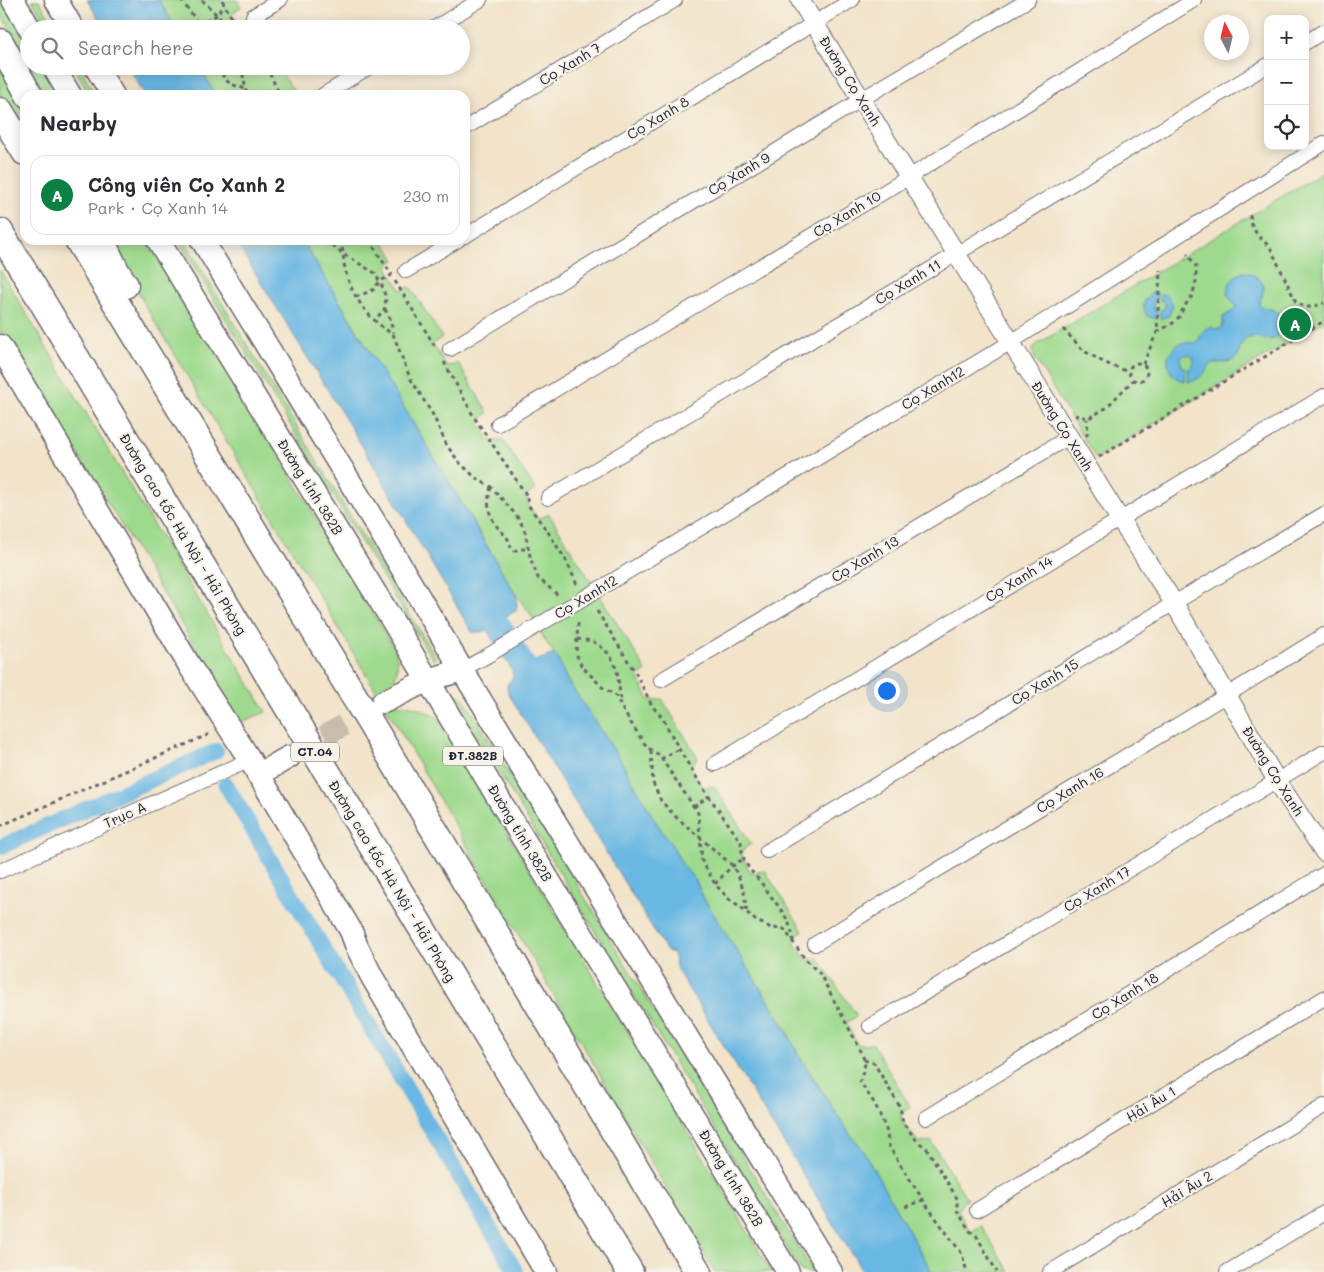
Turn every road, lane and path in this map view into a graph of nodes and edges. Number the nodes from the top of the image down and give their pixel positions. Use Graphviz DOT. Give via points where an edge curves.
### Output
graph roads {
  1 [pos="13,0"];
  2 [pos="56,0"];
  3 [pos="181,0"];
  4 [pos="202,0"];
  5 [pos="280,0"];
  6 [pos="480,0"];
  7 [pos="675,0"];
  8 [pos="800,0"];
  9 [pos="852,0"];
  10 [pos="1028,0"];
  11 [pos="1194,0"];
  12 [pos="223,2"];
  13 [pos="217,15"];
  14 [pos="253,16"];
  15 [pos="25,20"];
  16 [pos="68,20"];
  17 [pos="196,20"];
  18 [pos="207,20"];
  19 [pos="222,20"];
  20 [pos="233,20"];
  21 [pos="448,20"];
  22 [pos="814,23"];
  23 [pos="1324,31"];
  24 [pos="1309,40"];
  25 [pos="0,42"];
  26 [pos="1264,67"];
  27 [pos="58,75"];
  28 [pos="101,75"];
  29 [pos="223,75"];
  30 [pos="243,75"];
  31 [pos="270,75"];
  32 [pos="356,75"];
  33 [pos="246,89"];
  34 [pos="26,90"];
  35 [pos="67,90"];
  36 [pos="110,90"];
  37 [pos="278,90"];
  38 [pos="331,90"];
  39 [pos="862,99"];
  40 [pos="0,111"];
  41 [pos="470,125"];
  42 [pos="1324,143"];
  43 [pos="20,144"];
  44 [pos="909,177"];
  45 [pos="1250,215"];
  46 [pos="0,232"];
  47 [pos="470,233"];
  48 [pos="81,245"];
  49 [pos="103,245"];
  50 [pos="161,245"];
  51 [pos="205,245"];
  52 [pos="332,245"];
  53 [pos="342,245"];
  54 [pos="372,245"];
  55 [pos="450,245"];
  56 [pos="343,254"];
  57 [pos="956,254"];
  58 [pos="1187,254"];
  59 [pos="0,260"];
  60 [pos="1160,270"];
  61 [pos="406,271"];
  62 [pos="392,275"];
  63 [pos="380,281"];
  64 [pos="356,297"];
  65 [pos="1324,303"];
  66 [pos="385,308"];
  67 [pos="374,320"];
  68 [pos="1324,321"];
  69 [pos="1063,329"];
  70 [pos="1157,332"];
  71 [pos="394,334"];
  72 [pos="1011,342"];
  73 [pos="0,346"];
  74 [pos="443,353"];
  75 [pos="1143,364"];
  76 [pos="1129,372"];
  77 [pos="1133,380"];
  78 [pos="1324,396"];
  79 [pos="1070,416"];
  80 [pos="1087,419"];
  81 [pos="498,424"];
  82 [pos="1076,437"];
  83 [pos="1096,459"];
  84 [pos="491,487"];
  85 [pos="548,498"];
  86 [pos="1324,514"];
  87 [pos="1120,518"];
  88 [pos="529,549"];
  89 [pos="577,585"];
  90 [pos="559,596"];
  91 [pos="1174,603"];
  92 [pos="597,611"];
  93 [pos="578,623"];
  94 [pos="1324,635"];
  95 [pos="577,639"];
  96 [pos="462,670"];
  97 [pos="428,680"];
  98 [pos="660,680"];
  99 [pos="1227,695"];
  100 [pos="383,702"];
  101 [pos="621,705"];
  102 [pos="228,726"];
  103 [pos="678,749"];
  104 [pos="651,750"];
  105 [pos="1324,752"];
  106 [pos="289,757"];
  107 [pos="661,759"];
  108 [pos="715,764"];
  109 [pos="254,767"];
  110 [pos="1277,780"];
  111 [pos="709,796"];
  112 [pos="694,807"];
  113 [pos="0,826"];
  114 [pos="699,838"];
  115 [pos="767,850"];
  116 [pos="1324,852"];
  117 [pos="744,858"];
  118 [pos="733,866"];
  119 [pos="0,870"];
  120 [pos="1324,874"];
  121 [pos="715,884"];
  122 [pos="748,914"];
  123 [pos="793,942"];
  124 [pos="815,944"];
  125 [pos="1324,998"];
  126 [pos="870,1026"];
  127 [pos="864,1060"];
  128 [pos="1324,1106"];
  129 [pos="926,1118"];
  130 [pos="923,1200"];
  131 [pos="905,1207"];
  132 [pos="977,1210"];
  133 [pos="1324,1213"];
  134 [pos="546,1272"];
  135 [pos="622,1272"];
  136 [pos="630,1272"];
  137 [pos="698,1272"];
  138 [pos="702,1272"];
  139 [pos="788,1272"];
  140 [pos="831,1272"];
  141 [pos="967,1272"];
  142 [pos="997,1272"];
  143 [pos="1050,1272"];
  144 [pos="1227,1272"];
  1 -- 15 [label="main road"];
  2 -- 16 [label="main road"];
  3 -- 17 [label="path"];
  4 -- 13 [label="path"];
  5 -- 14 [label="street"];
  6 -- 21 [label="street"];
  7 -- 41 [label="street, Cọ Xanh 7"];
  8 -- 22 [label="street, Đường Cọ Xanh"];
  9 -- 22 [label="street, Cọ Xanh 8"];
  10 -- 39 [label="street, Cọ Xanh 9"];
  11 -- 44 [label="street, Cọ Xanh 10"];
  12 -- 13 [label="path"];
  12 -- 20 [label="path"];
  13 -- 18 [label="path"];
  13 -- 19 [label="path"];
  22 -- 39 [label="street, Đường Cọ Xanh"];
  22 -- 47 [label="street, Cọ Xanh 8"];
  23 -- 24 [label="street"];
  25 -- 34 [label="highway"];
  26 -- 57 [label="street, Cọ Xanh 11"];
  27 -- 35 [label="main road"];
  28 -- 36 [label="main road"];
  29 -- 33 [label="path" via="227,82"];
  30 -- 33 [label="path"];
  31 -- 37 [label="path"];
  32 -- 38 [label="street"];
  39 -- 44 [label="street, Đường Cọ Xanh"];
  39 -- 74 [label="street, Cọ Xanh 9"];
  40 -- 43 [label="highway"];
  42 -- 72 [label="street, Cọ Xanh12"];
  44 -- 57 [label="street, Đường Cọ Xanh"];
  44 -- 81 [label="street, Cọ Xanh 10"];
  45 -- 65 [label="path" via="1252,226 1270,247 1296,302 1309,308"];
  46 -- 136 [label="highway, Đường cao tốc Hà Nội - Hải Phòng / CT.04"];
  48 -- 137 [label="highway"];
  49 -- 138 [label="highway" via="446,820"];
  50 -- 97 [label="main road, Đường tỉnh 382B / ĐT.382B"];
  51 -- 96 [label="main road, ĐT.382B"];
  52 -- 56 [label="path"];
  53 -- 56 [label="path"];
  54 -- 62 [label="path"];
  55 -- 61 [label="street"];
  56 -- 63 [label="path" via="375,273"];
  56 -- 64 [label="path" via="346,274"];
  57 -- 72 [label="street, Đường Cọ Xanh"];
  57 -- 85 [label="street, Cọ Xanh 11"];
  58 -- 70 [label="path" via="1196,266 1192,296 1174,323"];
  59 -- 135 [label="highway" via="343,826"];
  60 -- 70 [label="path"];
  62 -- 63 [label="path"];
  62 -- 74 [label="path"];
  63 -- 64 [label="path" via="373,290"];
  63 -- 66 [label="path" via="386,298"];
  64 -- 67 [label="path"];
  66 -- 67 [label="path"];
  66 -- 71 [label="path"];
  67 -- 71 [label="path"];
  68 -- 83 [label="path"];
  69 -- 76 [label="path" via="1084,351"];
  70 -- 75 [label="path"];
  71 -- 84 [label="path" via="410,378 433,415 447,446 460,464"];
  72 -- 82 [label="street, Đường Cọ Xanh"];
  72 -- 96 [label="street, Cọ Xanh12"];
  73 -- 102 [label="main road"];
  74 -- 89 [label="path" via="474,417 527,496 528,505 567,562"];
  75 -- 76 [label="path" via="1133,364"];
  75 -- 77 [label="path" via="1146,376"];
  76 -- 77 [label="path"];
  77 -- 80 [label="path" via="1106,408"];
  78 -- 87 [label="street, Cọ Xanh 14"];
  79 -- 80 [label="path" via="1081,415"];
  80 -- 82 [label="path" via="1088,434"];
  82 -- 87 [label="street, Đường Cọ Xanh"];
  82 -- 98 [label="street, Cọ Xanh 13"];
  84 -- 88 [label="path" via="524,528"];
  84 -- 88 [label="path" via="488,498 491,518 508,536 511,550"];
  86 -- 91 [label="street, Cọ Xanh 15"];
  87 -- 91 [label="street, Đường Cọ Xanh"];
  87 -- 108 [label="street, Cọ Xanh 14"];
  88 -- 90 [label="path" via="538,578"];
  91 -- 99 [label="street, Đường Cọ Xanh"];
  91 -- 115 [label="street, Cọ Xanh 15"];
  92 -- 103 [label="path"];
  93 -- 95 [label="path"];
  94 -- 99 [label="street, Cọ Xanh 16"];
  95 -- 101 [label="path" via="576,653 581,664 602,687 616,696"];
  95 -- 101 [label="path" via="592,641 610,655 617,670"];
  96 -- 97 [label="main road"];
  96 -- 140 [label="main road, ĐT.382B"];
  97 -- 100 [label="main road"];
  97 -- 139 [label="main road, Đường tỉnh 382B / ĐT.382B"];
  99 -- 110 [label="street, Đường Cọ Xanh"];
  99 -- 124 [label="street, Cọ Xanh 16"];
  101 -- 104 [label="path"];
  102 -- 109 [label="main road"];
  102 -- 113 [label="path"];
  103 -- 107 [label="path"];
  103 -- 111 [label="path"];
  104 -- 107 [label="path"];
  104 -- 114 [label="path" via="653,783 661,801"];
  105 -- 110 [label="street, Cọ Xanh 17"];
  106 -- 109 [label="main road"];
  107 -- 112 [label="path"];
  109 -- 119 [label="street, Trục A"];
  109 -- 134 [label="main road" via="351,931 372,977"];
  110 -- 116 [label="street, Đường Cọ Xanh"];
  110 -- 126 [label="street, Cọ Xanh 17"];
  111 -- 112 [label="path"];
  111 -- 117 [label="path" via="741,842"];
  112 -- 114 [label="path" via="698,813"];
  114 -- 118 [label="path"];
  114 -- 121 [label="path" via="702,861"];
  117 -- 118 [label="path"];
  117 -- 123 [label="path" via="749,870 788,920"];
  118 -- 121 [label="path"];
  118 -- 122 [label="path" via="744,892"];
  120 -- 129 [label="street, Cọ Xanh 18"];
  121 -- 122 [label="path"];
  122 -- 123 [label="path" via="771,928 784,929"];
  123 -- 127 [label="path" via="820,974"];
  125 -- 132 [label="street, Hải Âu 1"];
  127 -- 130 [label="path" via="860,1082 886,1129 889,1146"];
  127 -- 142 [label="path" via="874,1062 900,1107 903,1123 926,1147 958,1200 956,1209 976,1235"];
  128 -- 143 [label="street, Hải Âu 2"];
  130 -- 131 [label="path"];
  130 -- 141 [label="path" via="962,1254"];
  133 -- 144 [label="street"];
}
